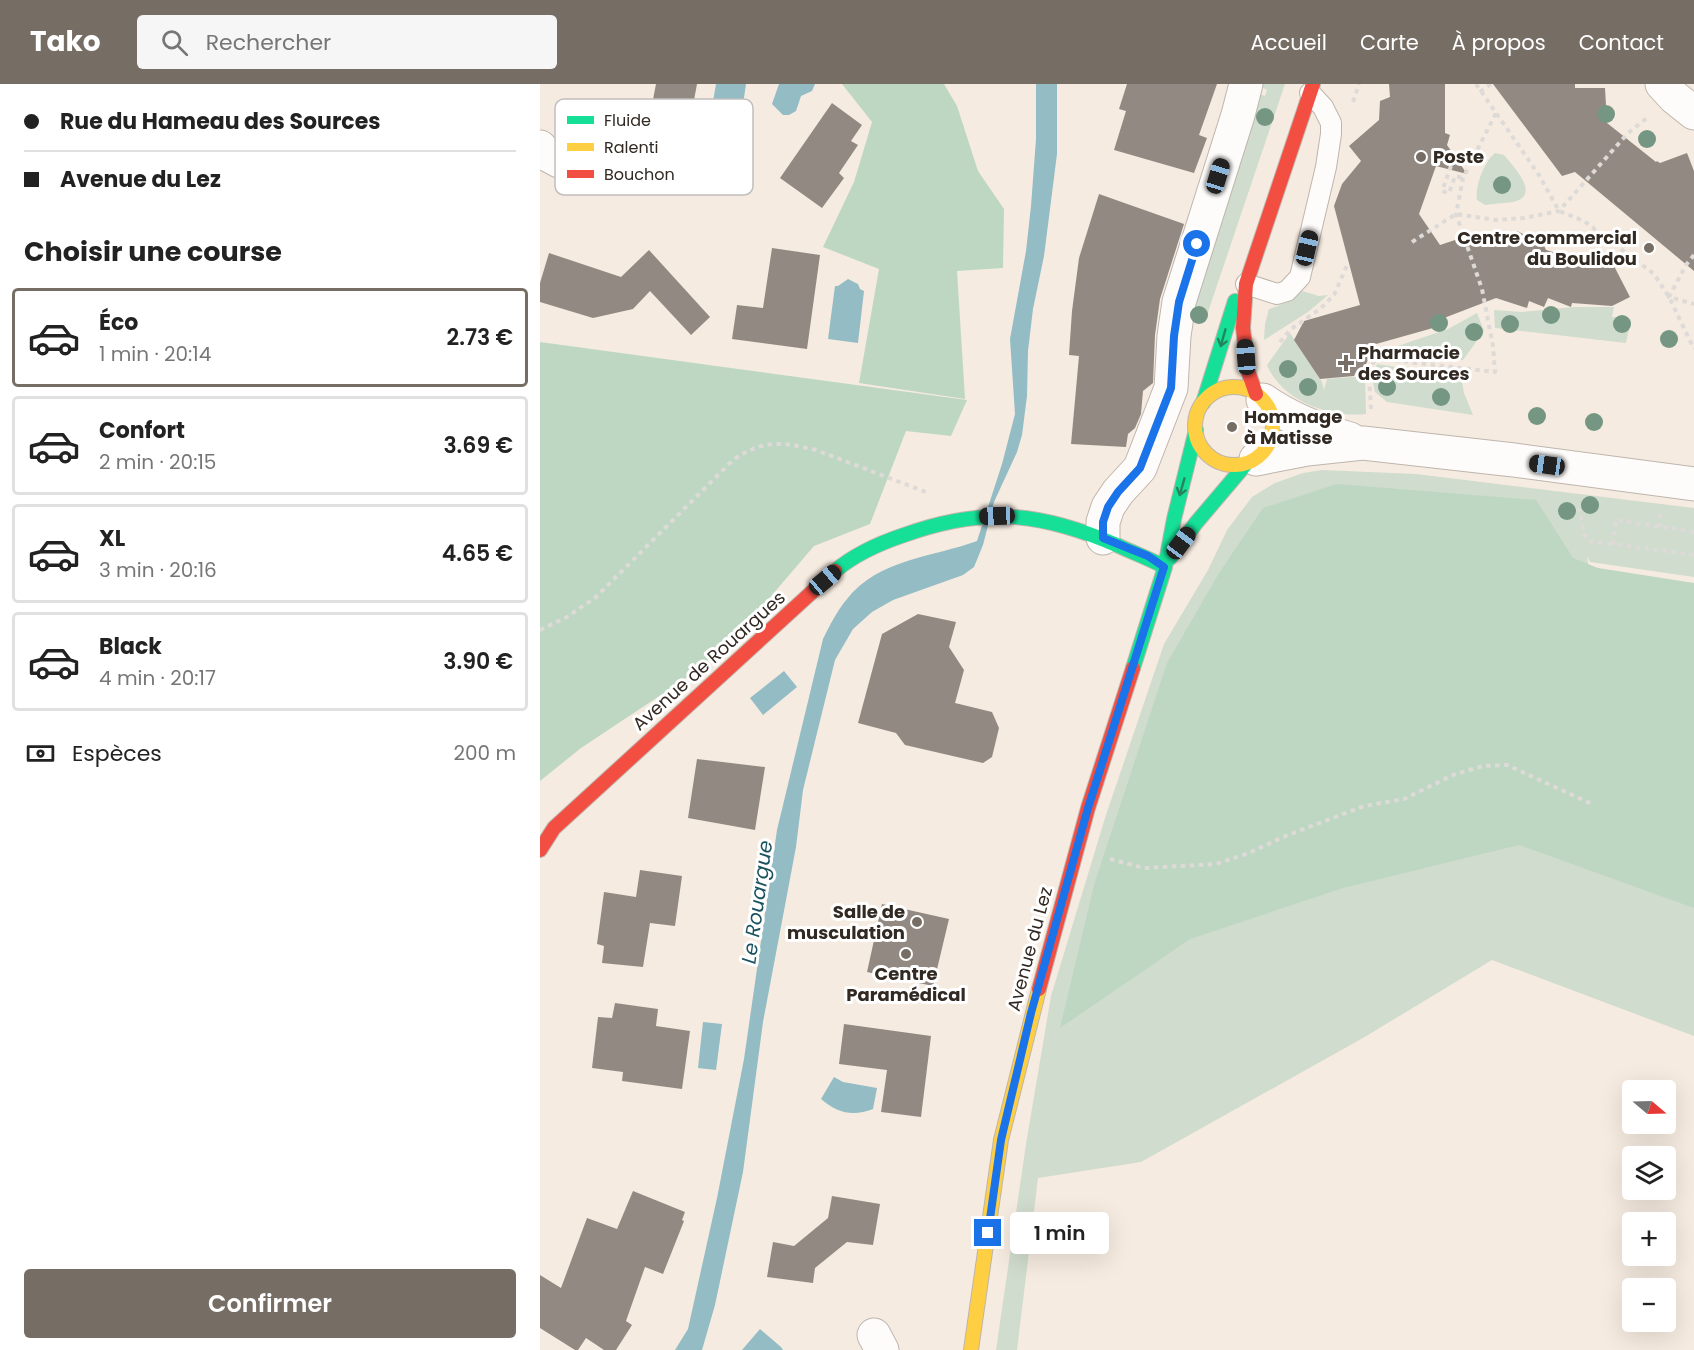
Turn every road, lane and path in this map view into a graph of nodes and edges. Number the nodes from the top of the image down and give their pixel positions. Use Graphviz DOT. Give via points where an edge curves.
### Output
graph roads {
  1 [pos="1246,84"];
  2 [pos="1476,84"];
  3 [pos="1491,84"];
  4 [pos="1311,88"];
  5 [pos="1480,92"];
  6 [pos="1677,98"];
  7 [pos="1496,113"];
  8 [pos="1451,166"];
  9 [pos="1462,178"];
  10 [pos="1559,211"];
  11 [pos="1456,214"];
  12 [pos="1412,242"];
  13 [pos="1694,255"];
  14 [pos="1348,263"];
  15 [pos="1246,284"];
  16 [pos="1669,297"];
  17 [pos="1694,304"];
  18 [pos="1276,347"];
  19 [pos="1694,349"];
  20 [pos="1375,358"];
  21 [pos="1259,397"];
  22 [pos="1203,403"];
  23 [pos="1196,430"];
  24 [pos="1363,443"];
  25 [pos="1251,462"];
  26 [pos="1564,467"];
  27 [pos="1694,484"];
  28 [pos="930,494"];
  29 [pos="1658,521"];
  30 [pos="1659,527"];
  31 [pos="1694,532"];
  32 [pos="1103,538"];
  33 [pos="1613,544"];
  34 [pos="1694,555"];
  35 [pos="1164,567"];
  36 [pos="540,630"];
  37 [pos="1594,805"];
  38 [pos="540,850"];
  39 [pos="1075,853"];
  40 [pos="971,1350"];
  1 -- 32 [label="street" via="1179,302 1171,388 1140,468 1108,507"];
  2 -- 5 [label="path"];
  3 -- 5 [label="path"];
  4 -- 15 [label="street"];
  4 -- 15 [label="lane" via="1330,123 1331,134 1300,277 1287,291 1277,294"];
  5 -- 7 [label="path"];
  6 -- 10 [label="path" via="1628,133"];
  7 -- 9 [label="path"];
  7 -- 10 [label="path"];
  8 -- 9 [label="path" via="1442,191 1449,193 1455,176"];
  9 -- 11 [label="path"];
  10 -- 11 [label="path" via="1496,220"];
  10 -- 16 [label="path" via="1584,221 1653,274"];
  11 -- 12 [label="path"];
  11 -- 20 [label="path" via="1482,289 1495,372"];
  13 -- 16 [label="path"];
  14 -- 18 [label="path" via="1334,295 1291,329"];
  15 -- 21 [label="street" via="1243,328 1248,371"];
  15 -- 22 [label="street, one-way" via="1233,306"];
  16 -- 17 [label="path"];
  16 -- 19 [label="path"];
  21 -- 22 [label="street" via="1242,388 1227,388"];
  21 -- 24 [label="street" via="1291,418"];
  21 -- 25 [label="street" via="1272,416 1274,428 1268,446"];
  22 -- 23 [label="street"];
  23 -- 25 [label="street" via="1201,448 1214,460 1227,465"];
  23 -- 35 [label="street, Avenue du Lez, one-way"];
  24 -- 25 [label="street" via="1307,449"];
  24 -- 26 [label="street"];
  25 -- 35 [label="street, Avenue du Lez" via="1196,523"];
  26 -- 27 [label="street"];
  26 -- 33 [label="path" via="1561,492 1580,512 1586,538"];
  28 -- 36 [label="path" via="802,447 766,444 749,449 733,460 596,597"];
  29 -- 30 [label="path"];
  30 -- 31 [label="path"];
  30 -- 33 [label="path" via="1616,520"];
  32 -- 35 [label="street, Avenue de Rouargues" via="1148,556"];
  32 -- 38 [label="street, Avenue de Rouargues" via="1060,523 1026,517 978,517 947,521 854,558 835,571 554,828"];
  33 -- 34 [label="path"];
  35 -- 39 [label="street, Avenue du Lez"];
  37 -- 39 [label="path" via="1507,765 1483,766 1453,775 1404,799 1364,806 1216,864 1144,868"];
  39 -- 40 [label="street, Avenue du Lez" via="1001,1140"];
}
